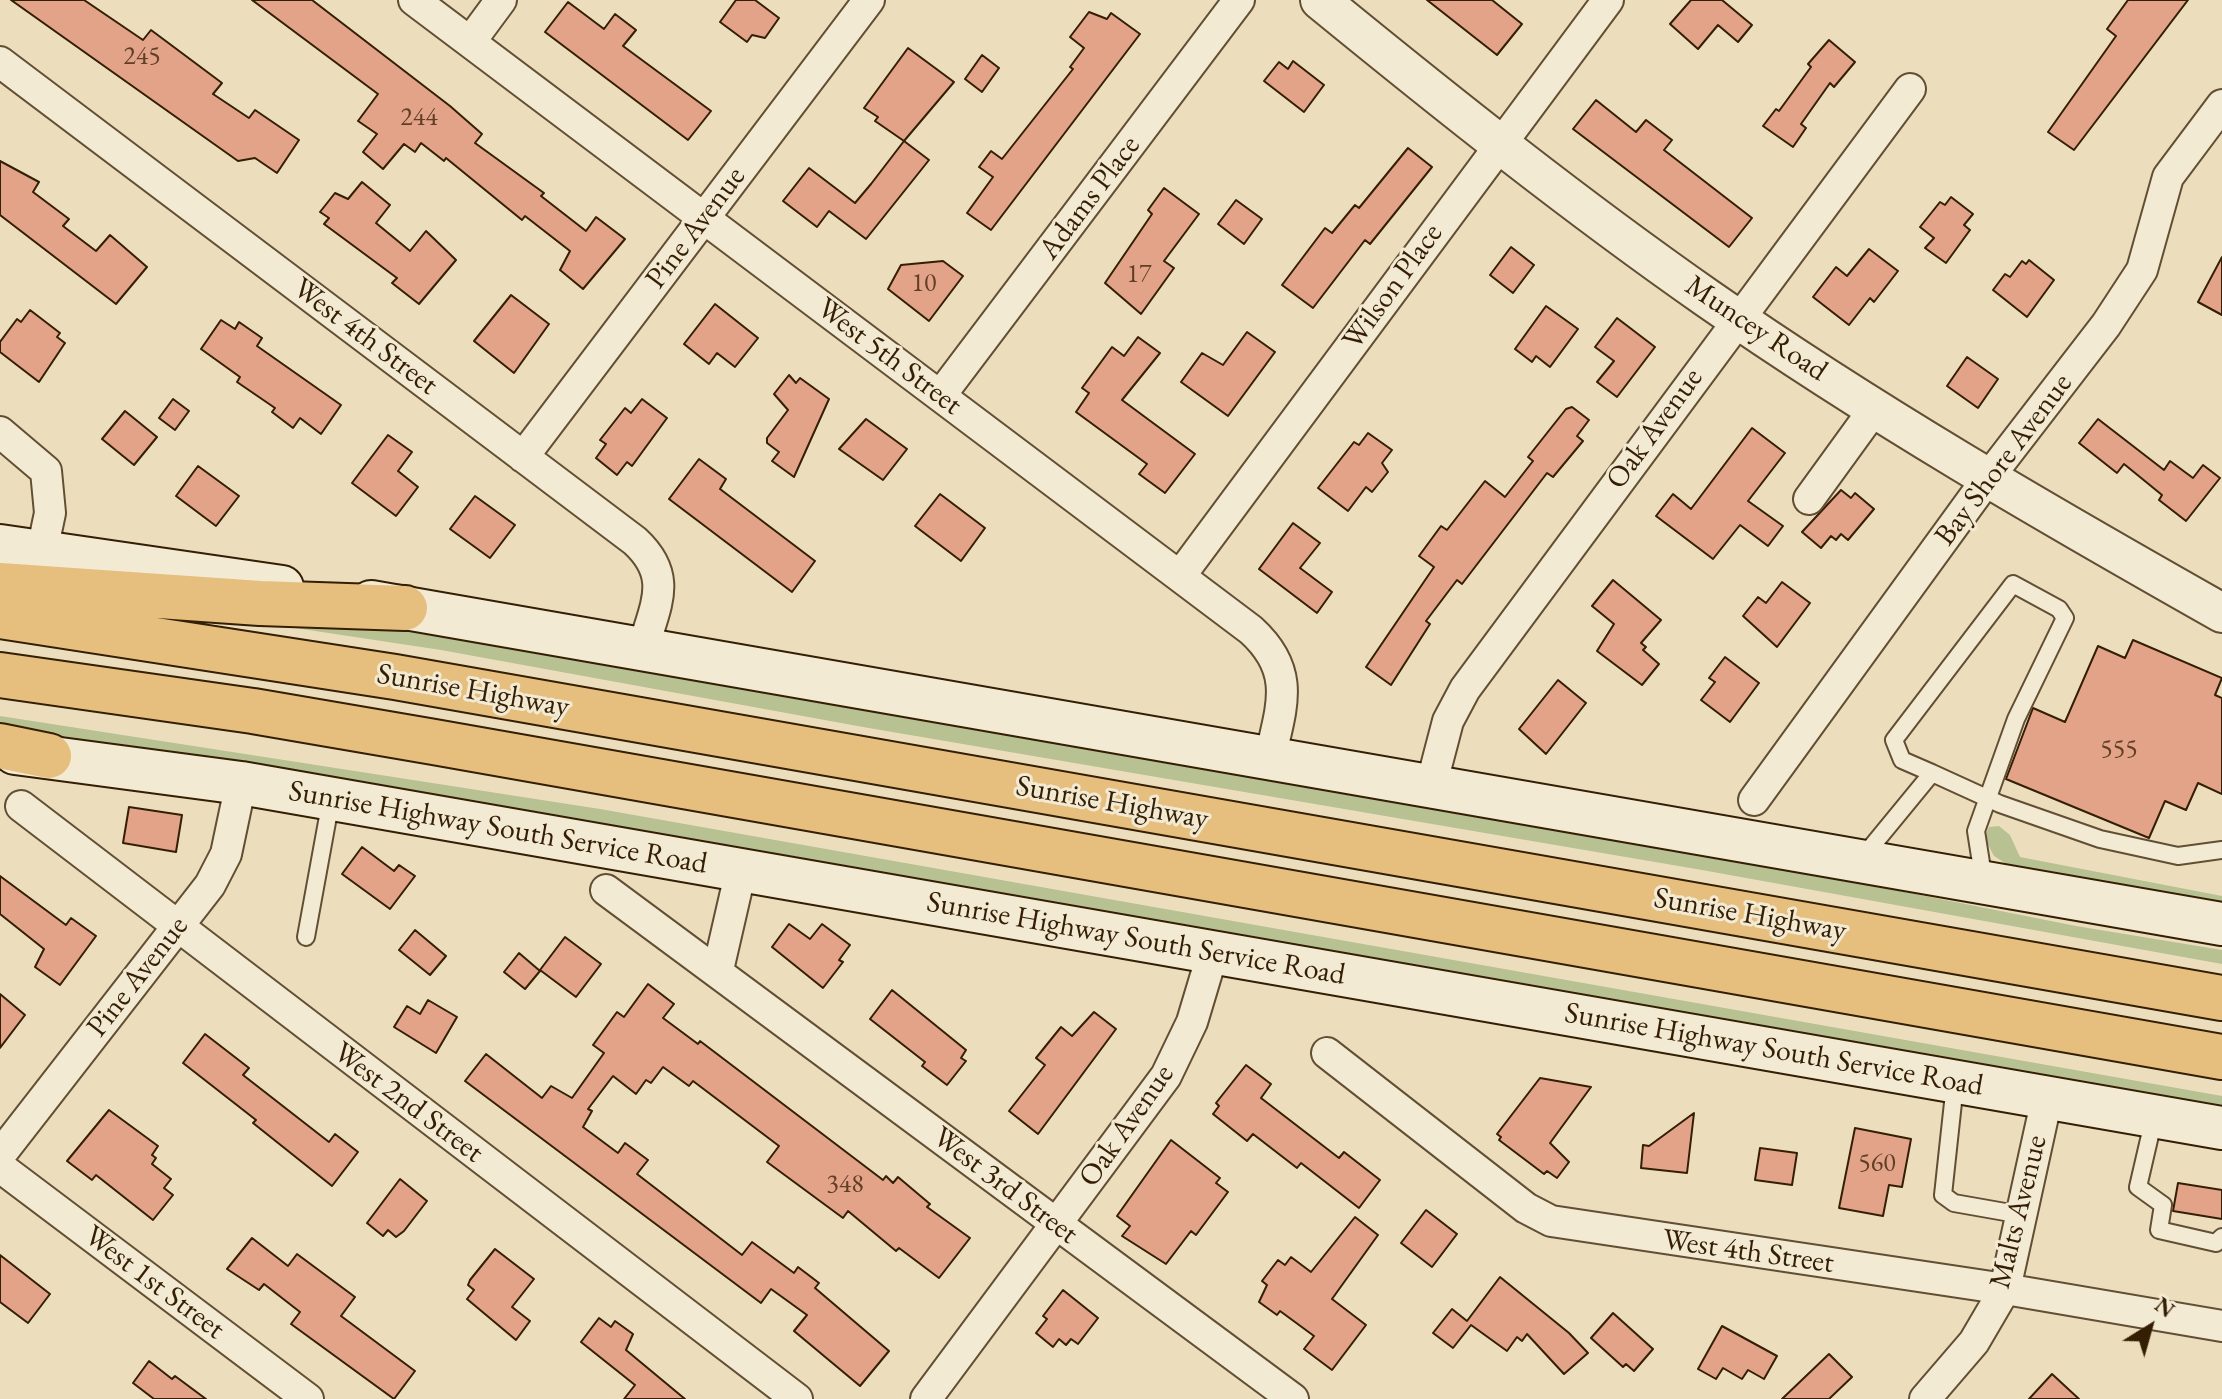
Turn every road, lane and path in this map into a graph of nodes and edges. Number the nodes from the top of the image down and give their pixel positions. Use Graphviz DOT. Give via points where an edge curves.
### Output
graph roads {
  1 [pos="414,0"];
  2 [pos="501,0"];
  3 [pos="869,0"];
  4 [pos="1239,0"];
  5 [pos="1320,0"];
  6 [pos="1608,0"];
  7 [pos="470,42"];
  8 [pos="0,62"];
  9 [pos="1910,89"];
  10 [pos="2222,105"];
  11 [pos="1499,143"];
  12 [pos="704,218"];
  13 [pos="1737,318"];
  14 [pos="940,396"];
  15 [pos="1875,408"];
  16 [pos="0,432"];
  17 [pos="523,457"];
  18 [pos="1988,478"];
  19 [pos="1809,499"];
  20 [pos="0,546"];
  21 [pos="42,551"];
  22 [pos="1180,576"];
  23 [pos="0,585"];
  24 [pos="405,608"];
  25 [pos="2222,613"];
  26 [pos="0,616"];
  27 [pos="643,649"];
  28 [pos="0,675"];
  29 [pos="0,749"];
  30 [pos="49,756"];
  31 [pos="1270,758"];
  32 [pos="1932,773"];
  33 [pos="241,783"];
  34 [pos="1431,786"];
  35 [pos="1989,797"];
  36 [pos="331,798"];
  37 [pos="1754,800"];
  38 [pos="21,806"];
  39 [pos="2222,850"];
  40 [pos="1860,861"];
  41 [pos="741,870"];
  42 [pos="1984,883"];
  43 [pos="606,890"];
  44 [pos="2222,924"];
  45 [pos="177,928"];
  46 [pos="306,937"];
  47 [pos="1213,952"];
  48 [pos="718,970"];
  49 [pos="2222,998"];
  50 [pos="1327,1053"];
  51 [pos="2222,1057"];
  52 [pos="1955,1082"];
  53 [pos="2047,1098"];
  54 [pos="2154,1117"];
  55 [pos="2222,1128"];
  56 [pos="0,1155"];
  57 [pos="0,1167"];
  58 [pos="2022,1215"];
  59 [pos="1055,1224"];
  60 [pos="2222,1237"];
  61 [pos="2005,1289"];
  62 [pos="2222,1326"];
  63 [pos="308,1399"];
  64 [pos="797,1399"];
  65 [pos="926,1399"];
  66 [pos="1293,1399"];
  67 [pos="1925,1399"];
  1 -- 7 [label="street, West 5th Street"];
  2 -- 7 [label="street"];
  3 -- 12 [label="street, Pine Avenue"];
  4 -- 14 [label="street, Adams Place"];
  5 -- 11 [label="street, Muncey Road"];
  6 -- 11 [label="street, Wilson Place"];
  7 -- 12 [label="street, West 5th Street"];
  8 -- 17 [label="street, West 4th Street"];
  9 -- 13 [label="street, Oak Avenue"];
  10 -- 18 [label="street, Bay Shore Avenue" via="2168,177 2142,270"];
  11 -- 13 [label="street, Muncey Road"];
  11 -- 22 [label="street, Wilson Place"];
  12 -- 14 [label="street, West 5th Street"];
  12 -- 17 [label="street, Pine Avenue"];
  13 -- 15 [label="street, Muncey Road"];
  13 -- 34 [label="street, Oak Avenue" via="1465,689 1448,721"];
  14 -- 22 [label="street, West 5th Street"];
  15 -- 18 [label="street, Muncey Road"];
  15 -- 19 [label="street"];
  16 -- 21 [label="street" via="46,471 50,513"];
  17 -- 27 [label="street, West 4th Street" via="635,541 659,569 659,591"];
  18 -- 25 [label="street, Muncey Road"];
  18 -- 37 [label="street, Bay Shore Avenue"];
  20 -- 21 [label="main road"];
  21 -- 24 [label="main road"];
  22 -- 31 [label="street, West 5th Street" via="1251,630 1278,662 1283,687"];
  23 -- 24 [label="highway"];
  24 -- 27 [label="main road"];
  26 -- 49 [label="highway, Sunrise Highway" via="395,677"];
  27 -- 31 [label="main road"];
  28 -- 51 [label="highway, Sunrise Highway" via="434,742"];
  29 -- 30 [label="highway"];
  30 -- 33 [label="main road, Sunrise Highway South Service Road"];
  31 -- 34 [label="main road"];
  32 -- 35 [label="lane"];
  32 -- 35 [label="lane" via="1902,760 1894,740 2013,584 2059,609 2065,618 2016,719"];
  32 -- 40 [label="lane"];
  33 -- 36 [label="main road, Sunrise Highway South Service Road"];
  33 -- 45 [label="street, Pine Avenue" via="219,870"];
  34 -- 40 [label="main road"];
  35 -- 39 [label="lane" via="2100,839 2178,856"];
  35 -- 42 [label="lane" via="1976,831"];
  36 -- 41 [label="main road, Sunrise Highway South Service Road"];
  36 -- 46 [label="lane"];
  38 -- 45 [label="street, West 2nd Street"];
  40 -- 42 [label="main road"];
  41 -- 47 [label="main road, Sunrise Highway South Service Road"];
  41 -- 48 [label="street"];
  42 -- 44 [label="main road"];
  43 -- 48 [label="street, West 3rd Street"];
  45 -- 56 [label="street, Pine Avenue"];
  45 -- 64 [label="street, West 2nd Street"];
  47 -- 52 [label="main road, Sunrise Highway South Service Road"];
  47 -- 59 [label="street, Oak Avenue" via="1192,1022 1166,1076"];
  48 -- 59 [label="street, West 3rd Street"];
  50 -- 61 [label="street, West 4th Street" via="1526,1208 1551,1221"];
  52 -- 53 [label="main road, Sunrise Highway South Service Road"];
  52 -- 58 [label="lane" via="1943,1195 1954,1203"];
  53 -- 54 [label="main road, Sunrise Highway South Service Road"];
  53 -- 58 [label="street, Malts Avenue"];
  54 -- 55 [label="main road, Sunrise Highway South Service Road"];
  54 -- 60 [label="lane" via="2138,1187 2163,1205 2159,1230 2216,1243"];
  57 -- 63 [label="street, West 1st Street"];
  58 -- 61 [label="street, Malts Avenue"];
  59 -- 65 [label="street, Oak Avenue"];
  59 -- 66 [label="street, West 3rd Street"];
  61 -- 62 [label="street, West 4th Street"];
  61 -- 67 [label="street, Malts Avenue" via="1974,1342"];
}
